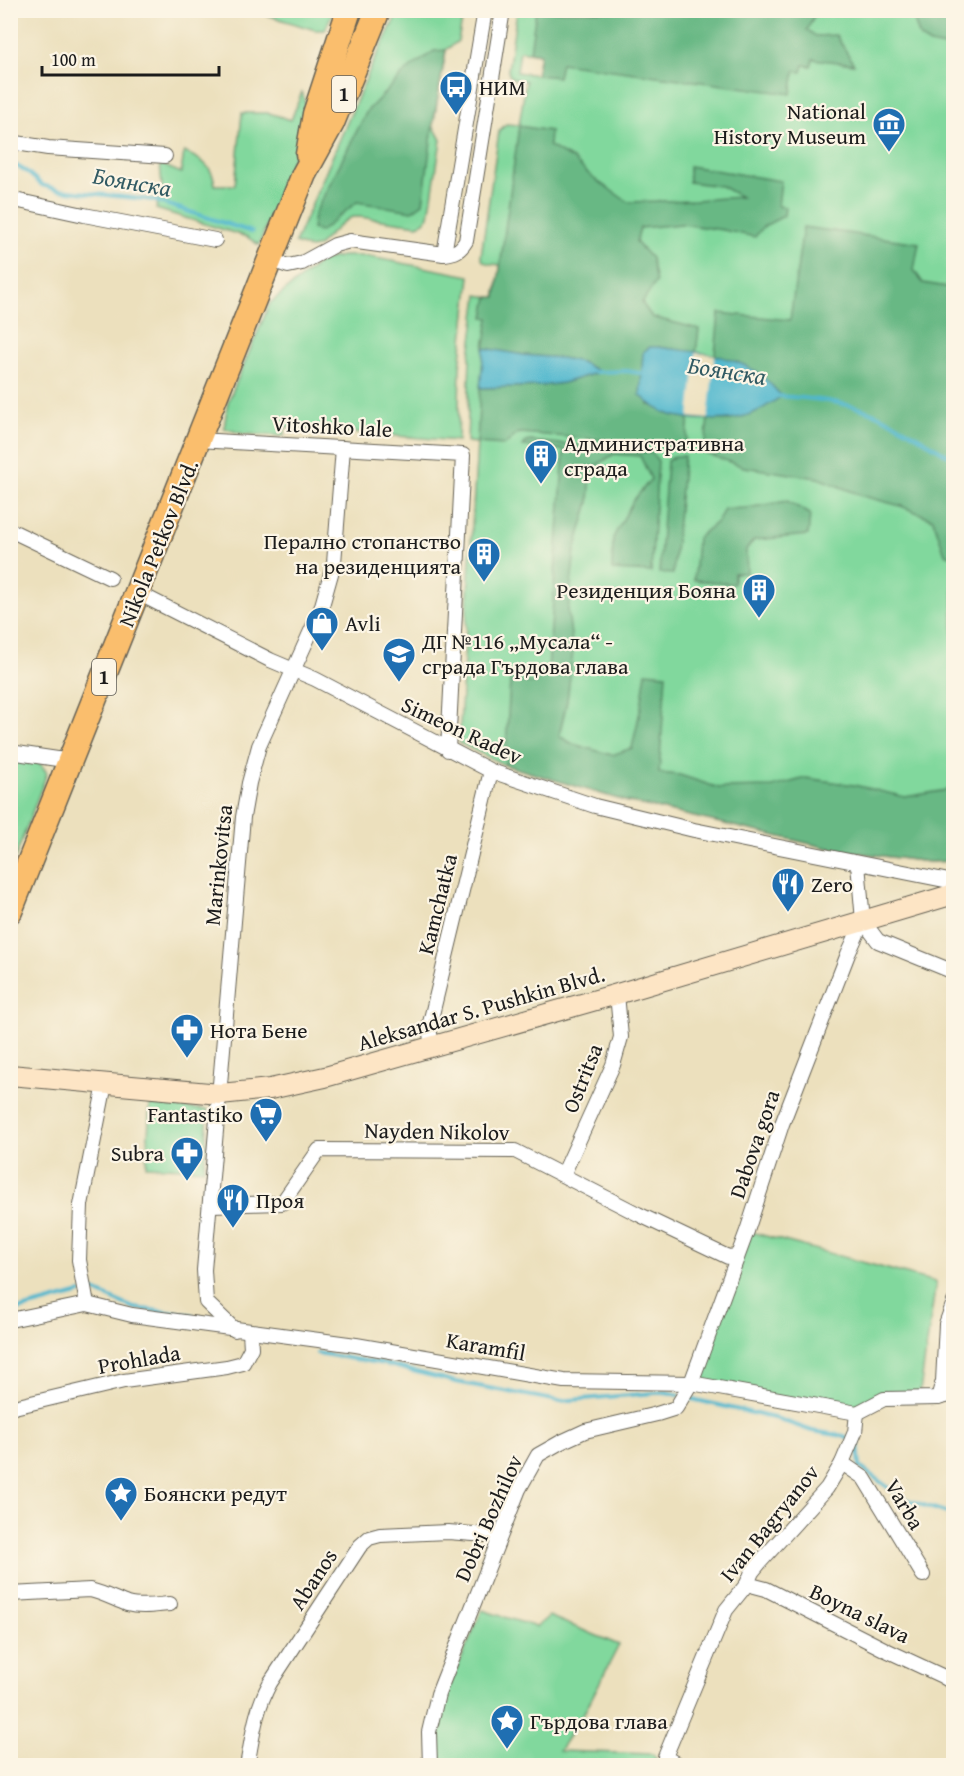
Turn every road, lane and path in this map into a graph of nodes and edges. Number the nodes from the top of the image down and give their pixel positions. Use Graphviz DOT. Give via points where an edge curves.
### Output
graph roads {
  1 [pos="349,10"];
  2 [pos="378,10"];
  3 [pos="486,10"];
  4 [pos="503,10"];
  5 [pos="10,142"];
  6 [pos="462,150"];
  7 [pos="480,153"];
  8 [pos="165,156"];
  9 [pos="304,174"];
  10 [pos="10,199"];
  11 [pos="215,240"];
  12 [pos="444,254"];
  13 [pos="271,260"];
  14 [pos="198,440"];
  15 [pos="344,448"];
  16 [pos="10,530"];
  17 [pos="110,578"];
  18 [pos="138,593"];
  19 [pos="292,670"];
  20 [pos="448,750"];
  21 [pos="10,752"];
  22 [pos="71,761"];
  23 [pos="491,771"];
  24 [pos="858,864"];
  25 [pos="954,882"];
  26 [pos="954,894"];
  27 [pos="10,911"];
  28 [pos="863,921"];
  29 [pos="954,972"];
  30 [pos="617,994"];
  31 [pos="432,1047"];
  32 [pos="10,1075"];
  33 [pos="105,1084"];
  34 [pos="220,1094"];
  35 [pos="563,1174"];
  36 [pos="211,1205"];
  37 [pos="737,1256"];
  38 [pos="206,1302"];
  39 [pos="954,1302"];
  40 [pos="87,1304"];
  41 [pos="10,1320"];
  42 [pos="205,1325"];
  43 [pos="236,1330"];
  44 [pos="250,1332"];
  45 [pos="691,1383"];
  46 [pos="954,1394"];
  47 [pos="938,1398"];
  48 [pos="12,1409"];
  49 [pos="857,1413"];
  50 [pos="842,1463"];
  51 [pos="500,1536"];
  52 [pos="922,1575"];
  53 [pos="747,1584"];
  54 [pos="10,1594"];
  55 [pos="170,1604"];
  56 [pos="954,1683"];
  57 [pos="247,1766"];
  58 [pos="430,1766"];
  59 [pos="680,1766"];
  1 -- 9 [label="highway, Nikola Petkov Blvd. / 1" via="315,114"];
  2 -- 9 [label="highway, Nikola Petkov Blvd. / 1" via="332,123"];
  3 -- 6 [label="street"];
  4 -- 7 [label="street"];
  5 -- 8 [label="street"];
  6 -- 7 [label="street" via="473,144"];
  6 -- 12 [label="street"];
  7 -- 12 [label="street" via="466,241 462,249"];
  9 -- 13 [label="highway, Nikola Petkov Blvd. / 1"];
  10 -- 11 [label="street"];
  12 -- 13 [label="street" via="350,241 302,263 288,266"];
  13 -- 14 [label="highway, Nikola Petkov Blvd. / 1"];
  14 -- 15 [label="street, Vitoshko lale"];
  14 -- 18 [label="highway, Nikola Petkov Blvd. / 1"];
  15 -- 19 [label="street, Marinkovitsa" via="334,563 321,609"];
  15 -- 20 [label="street, Vitoshko lale" via="463,455"];
  16 -- 17 [label="street"];
  18 -- 19 [label="street, Simeon Radev"];
  18 -- 22 [label="highway, Nikola Petkov Blvd. / 1"];
  19 -- 20 [label="street, Simeon Radev"];
  19 -- 34 [label="street, Marinkovitsa" via="259,746 243,817"];
  20 -- 23 [label="street, Simeon Radev"];
  21 -- 22 [label="street"];
  22 -- 27 [label="highway, Nikola Petkov Blvd. / 1"];
  23 -- 24 [label="street, Simeon Radev" via="595,806 694,831"];
  23 -- 31 [label="street, Kamchatka" via="429,1027"];
  24 -- 25 [label="street, Simeon Radev"];
  24 -- 28 [label="street"];
  26 -- 28 [label="main road, Aleksandar S. Pushkin Blvd."];
  28 -- 29 [label="street" via="878,941"];
  28 -- 30 [label="main road, Aleksandar S. Pushkin Blvd."];
  28 -- 37 [label="street, Dabova gora" via="782,1124"];
  30 -- 31 [label="main road, Aleksandar S. Pushkin Blvd."];
  30 -- 35 [label="street, Ostritsa" via="621,1037 613,1065"];
  31 -- 34 [label="main road, Aleksandar S. Pushkin Blvd." via="325,1077 270,1089"];
  32 -- 33 [label="main road, Aleksandar S. Pushkin Blvd."];
  33 -- 34 [label="main road, Aleksandar S. Pushkin Blvd."];
  33 -- 40 [label="street" via="81,1205 79,1260"];
  34 -- 36 [label="street, Marinkovitsa"];
  35 -- 36 [label="street, Nayden Nikolov" via="515,1151 319,1150 282,1203"];
  35 -- 37 [label="street, Nayden Nikolov" via="728,1257"];
  36 -- 38 [label="street, Marinkovitsa" via="204,1270"];
  37 -- 45 [label="street, Dabova gora"];
  38 -- 42 [label="street, Marinkovitsa"];
  38 -- 43 [label="street"];
  39 -- 47 [label="street" via="945,1324 943,1381"];
  40 -- 41 [label="street, Karamfil"];
  40 -- 42 [label="street, Karamfil"];
  42 -- 43 [label="street, Karamfil"];
  43 -- 44 [label="street, Karamfil"];
  44 -- 45 [label="street, Karamfil" via="356,1345 564,1382"];
  44 -- 48 [label="street, Prohlada" via="250,1348 243,1363 124,1381"];
  45 -- 49 [label="street, Karamfil"];
  45 -- 51 [label="street, Dobri Bozhilov" via="676,1408 585,1431 538,1455"];
  46 -- 47 [label="street"];
  47 -- 49 [label="street" via="884,1399"];
  49 -- 50 [label="street, Ivan Bagryanov" via="855,1432"];
  50 -- 52 [label="street, Varba" via="864,1478"];
  50 -- 53 [label="street, Ivan Bagryanov" via="827,1488 761,1561"];
  51 -- 57 [label="street, Abanos" via="448,1532 380,1535 360,1546 262,1697"];
  51 -- 58 [label="street, Dobri Bozhilov" via="438,1695 429,1732"];
  53 -- 56 [label="street, Boyna slava" via="766,1589"];
  53 -- 59 [label="street, Ivan Bagryanov" via="726,1610 665,1757"];
  54 -- 55 [label="street" via="90,1590 144,1607"];
}
